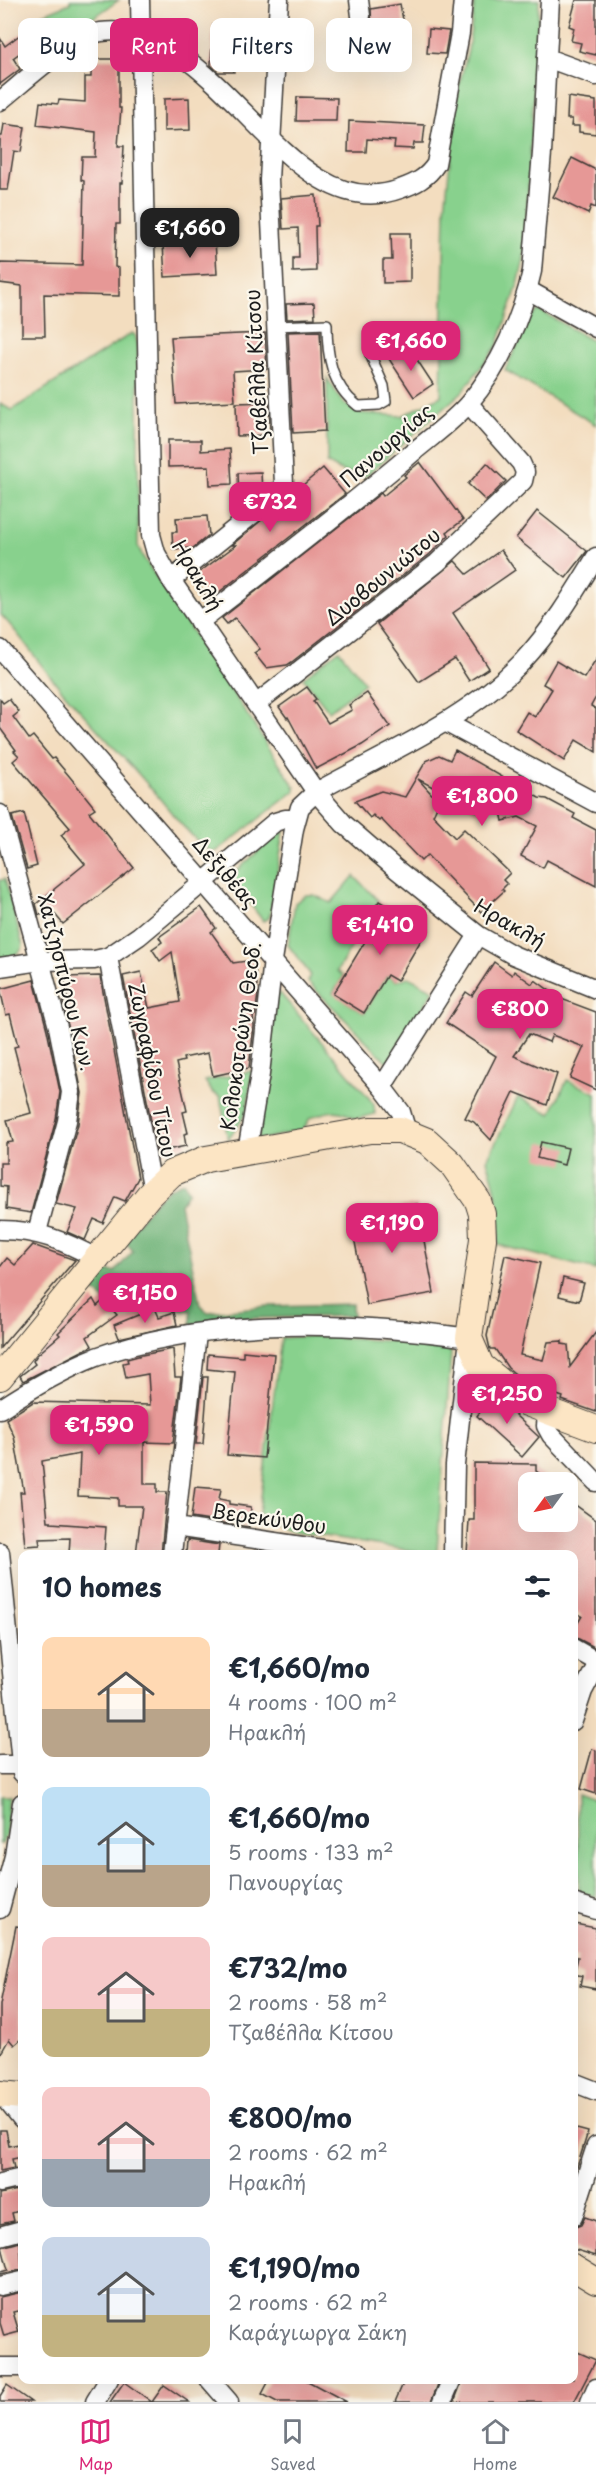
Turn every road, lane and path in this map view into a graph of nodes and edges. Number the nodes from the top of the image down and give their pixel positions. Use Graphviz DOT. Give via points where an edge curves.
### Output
graph roads {
  1 [pos="140,0"];
  2 [pos="279,0"];
  3 [pos="463,0"];
  4 [pos="550,0"];
  5 [pos="140,18"];
  6 [pos="110,32"];
  7 [pos="547,58"];
  8 [pos="198,71"];
  9 [pos="142,72"];
  10 [pos="596,76"];
  11 [pos="0,101"];
  12 [pos="271,137"];
  13 [pos="528,290"];
  14 [pos="276,326"];
  15 [pos="596,328"];
  16 [pos="393,339"];
  17 [pos="469,404"];
  18 [pos="596,557"];
  19 [pos="171,580"];
  20 [pos="199,622"];
  21 [pos="0,649"];
  22 [pos="256,704"];
  23 [pos="445,722"];
  24 [pos="316,792"];
  25 [pos="596,803"];
  26 [pos="0,814"];
  27 [pos="296,819"];
  28 [pos="205,881"];
  29 [pos="478,935"];
  30 [pos="108,957"];
  31 [pos="273,960"];
  32 [pos="40,961"];
  33 [pos="0,967"];
  34 [pos="596,989"];
  35 [pos="382,1087"];
  36 [pos="407,1131"];
  37 [pos="247,1152"];
  38 [pos="153,1191"];
  39 [pos="0,1230"];
  40 [pos="37,1232"];
  41 [pos="98,1259"];
  42 [pos="197,1334"];
  43 [pos="469,1338"];
  44 [pos="0,1377"];
  45 [pos="0,1409"];
  46 [pos="547,1411"];
  47 [pos="596,1429"];
  48 [pos="596,1482"];
  49 [pos="175,1527"];
  50 [pos="172,1550"];
  51 [pos="327,1550"];
  52 [pos="453,1550"];
  53 [pos="0,1552"];
  54 [pos="10,1608"];
  55 [pos="578,1651"];
  56 [pos="596,1661"];
  57 [pos="596,1667"];
  58 [pos="18,1679"];
  59 [pos="578,1706"];
  60 [pos="0,1765"];
  61 [pos="18,1765"];
  62 [pos="18,1822"];
  63 [pos="7,1856"];
  64 [pos="578,1905"];
  65 [pos="0,1909"];
  66 [pos="596,1910"];
  67 [pos="578,2084"];
  68 [pos="596,2091"];
  69 [pos="8,2095"];
  70 [pos="18,2112"];
  71 [pos="596,2146"];
  72 [pos="18,2179"];
  73 [pos="0,2183"];
  74 [pos="578,2202"];
  75 [pos="18,2231"];
  76 [pos="0,2236"];
  77 [pos="578,2270"];
  78 [pos="596,2281"];
  79 [pos="18,2282"];
  80 [pos="0,2286"];
  81 [pos="0,2367"];
  82 [pos="18,2367"];
  83 [pos="107,2384"];
  84 [pos="451,2384"];
  85 [pos="596,2388"];
  86 [pos="95,2402"];
  87 [pos="442,2402"];
  88 [pos="590,2402"];
  1 -- 5 [label="street, Ηρακλή"];
  2 -- 12 [label="street, Τζαβέλλα Κίτσου"];
  3 -- 12 [label="street" via="438,159 428,175 383,194 357,195 320,180"];
  4 -- 7 [label="street, Πανουργίας"];
  6 -- 11 [label="street" via="87,36 71,45"];
  7 -- 10 [label="street"];
  7 -- 13 [label="street, Πανουργίας" via="537,232"];
  8 -- 12 [label="street"];
  9 -- 19 [label="street, Ηρακλή" via="151,535"];
  12 -- 14 [label="street, Τζαβέλλα Κίτσου" via="269,180"];
  13 -- 15 [label="street"];
  13 -- 17 [label="street, Πανουργίας" via="507,343"];
  14 -- 16 [label="lane" via="327,324 333,377 358,406 386,401 370,354 381,340"];
  14 -- 19 [label="street, Τζαβέλλα Κίτσου" via="284,484 278,494"];
  17 -- 20 [label="street, Πανουργίας" via="339,514"];
  17 -- 22 [label="street, Δυοβουνιώτου" via="521,463 523,481 436,563"];
  18 -- 23 [label="street" via="521,664"];
  19 -- 20 [label="street, Ηρακλή"];
  20 -- 22 [label="street, Ηρακλή"];
  21 -- 28 [label="street, Δεξιθέας"];
  22 -- 24 [label="street, Ηρακλή"];
  23 -- 24 [label="street"];
  23 -- 25 [label="street"];
  24 -- 27 [label="street, Κολοκοτρώνη Θεοδ." via="303,802"];
  24 -- 29 [label="street, Ηρακλή" via="358,837"];
  26 -- 32 [label="street, Χατζησπύρου Κων."];
  27 -- 28 [label="street" via="275,822"];
  27 -- 31 [label="street, Κολοκοτρώνη Θεοδ."];
  28 -- 30 [label="street"];
  28 -- 31 [label="street, Δεξιθέας"];
  29 -- 34 [label="street, Ηρακλή" via="513,955"];
  29 -- 35 [label="street"];
  30 -- 32 [label="street"];
  30 -- 38 [label="street, Ζωγραφίδου Τίτου"];
  31 -- 35 [label="street, Δεξιθέας"];
  31 -- 37 [label="street, Κολοκοτρώνη Θεοδ."];
  32 -- 33 [label="street"];
  32 -- 40 [label="street, Χατζησπύρου Κων." via="71,1092"];
  35 -- 36 [label="street, Δεξιθέας" via="401,1112"];
  36 -- 37 [label="street" via="379,1129"];
  36 -- 43 [label="street" via="427,1141 453,1164 474,1194 482,1214 483,1246"];
  37 -- 38 [label="street" via="190,1164 172,1173"];
  38 -- 41 [label="street"];
  39 -- 40 [label="street"];
  40 -- 41 [label="street"];
  41 -- 44 [label="street"];
  42 -- 43 [label="street" via="345,1326"];
  42 -- 45 [label="street" via="97,1357"];
  42 -- 49 [label="street"];
  43 -- 46 [label="street" via="481,1366 520,1399"];
  43 -- 52 [label="street" via="455,1465"];
  46 -- 47 [label="street"];
  46 -- 48 [label="street" via="546,1426 551,1434"];
  49 -- 50 [label="street"];
  49 -- 51 [label="street, Βερεκύνθου"];
  53 -- 54 [label="street"];
  54 -- 58 [label="street"];
  55 -- 56 [label="street"];
  57 -- 59 [label="street"];
  60 -- 61 [label="street"];
  62 -- 63 [label="street"];
  63 -- 65 [label="street"];
  64 -- 66 [label="street"];
  67 -- 68 [label="street"];
  69 -- 70 [label="street"];
  71 -- 74 [label="street"];
  72 -- 73 [label="street"];
  75 -- 76 [label="street"];
  77 -- 78 [label="street"];
  79 -- 80 [label="street"];
  81 -- 82 [label="street"];
  83 -- 86 [label="street"];
  84 -- 87 [label="street"];
  85 -- 88 [label="street"];
}
